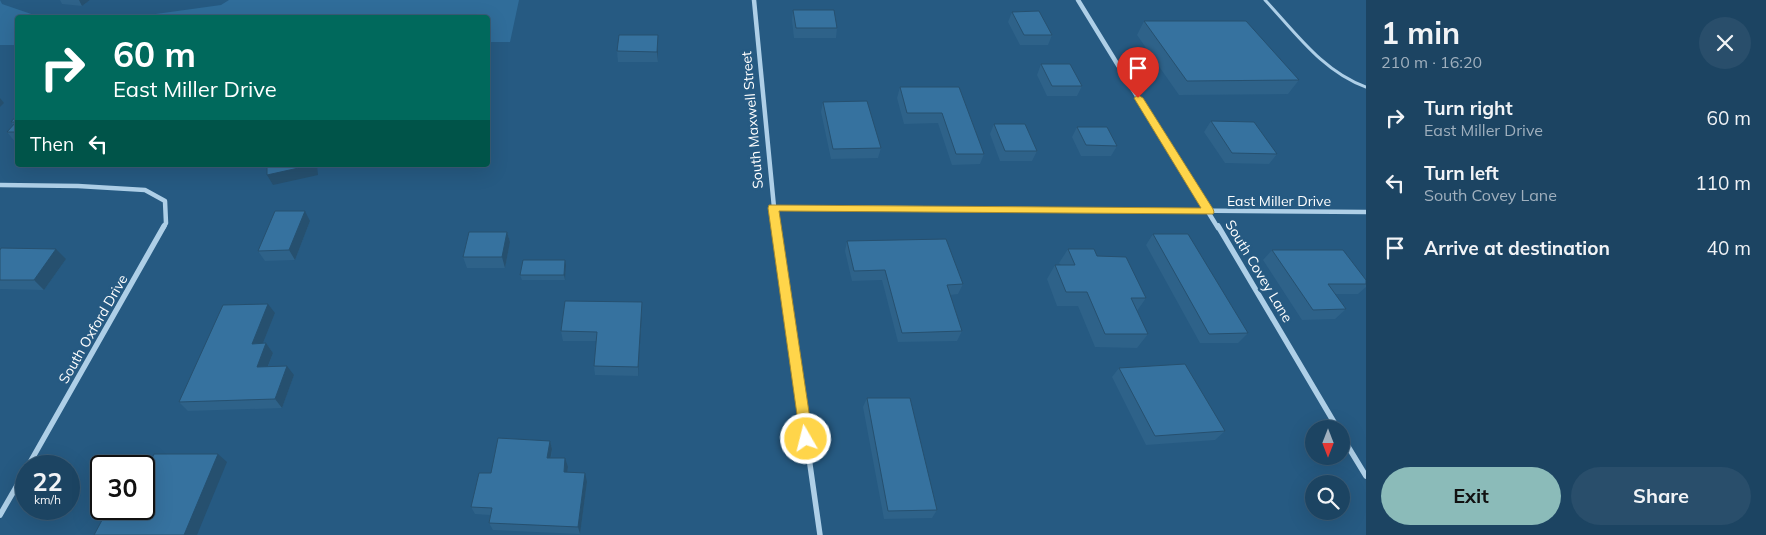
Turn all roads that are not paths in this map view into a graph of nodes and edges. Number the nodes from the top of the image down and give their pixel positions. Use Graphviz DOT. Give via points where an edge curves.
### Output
graph roads {
  1 [pos="754,0"];
  2 [pos="1078,0"];
  3 [pos="1265,0"];
  4 [pos="1366,87"];
  5 [pos="0,185"];
  6 [pos="773,208"];
  7 [pos="1209,212"];
  8 [pos="1366,212"];
  9 [pos="1333,420"];
  10 [pos="1350,450"];
  11 [pos="34,455"];
  12 [pos="1366,476"];
  13 [pos="15,489"];
  14 [pos="0,516"];
  15 [pos="820,535"];
  1 -- 6 [label="street, South Maxwell Street"];
  2 -- 7 [label="street, South Covey Lane"];
  3 -- 4 [label="lane" via="1336,73"];
  5 -- 11 [label="street, South Oxford Drive" via="145,190 165,201 166,223"];
  6 -- 7 [label="street, East Miller Drive"];
  6 -- 15 [label="street, South Maxwell Street"];
  7 -- 8 [label="street, East Miller Drive"];
  7 -- 9 [label="street, South Covey Lane"];
  10 -- 12 [label="street"];
  13 -- 14 [label="street"];
}
